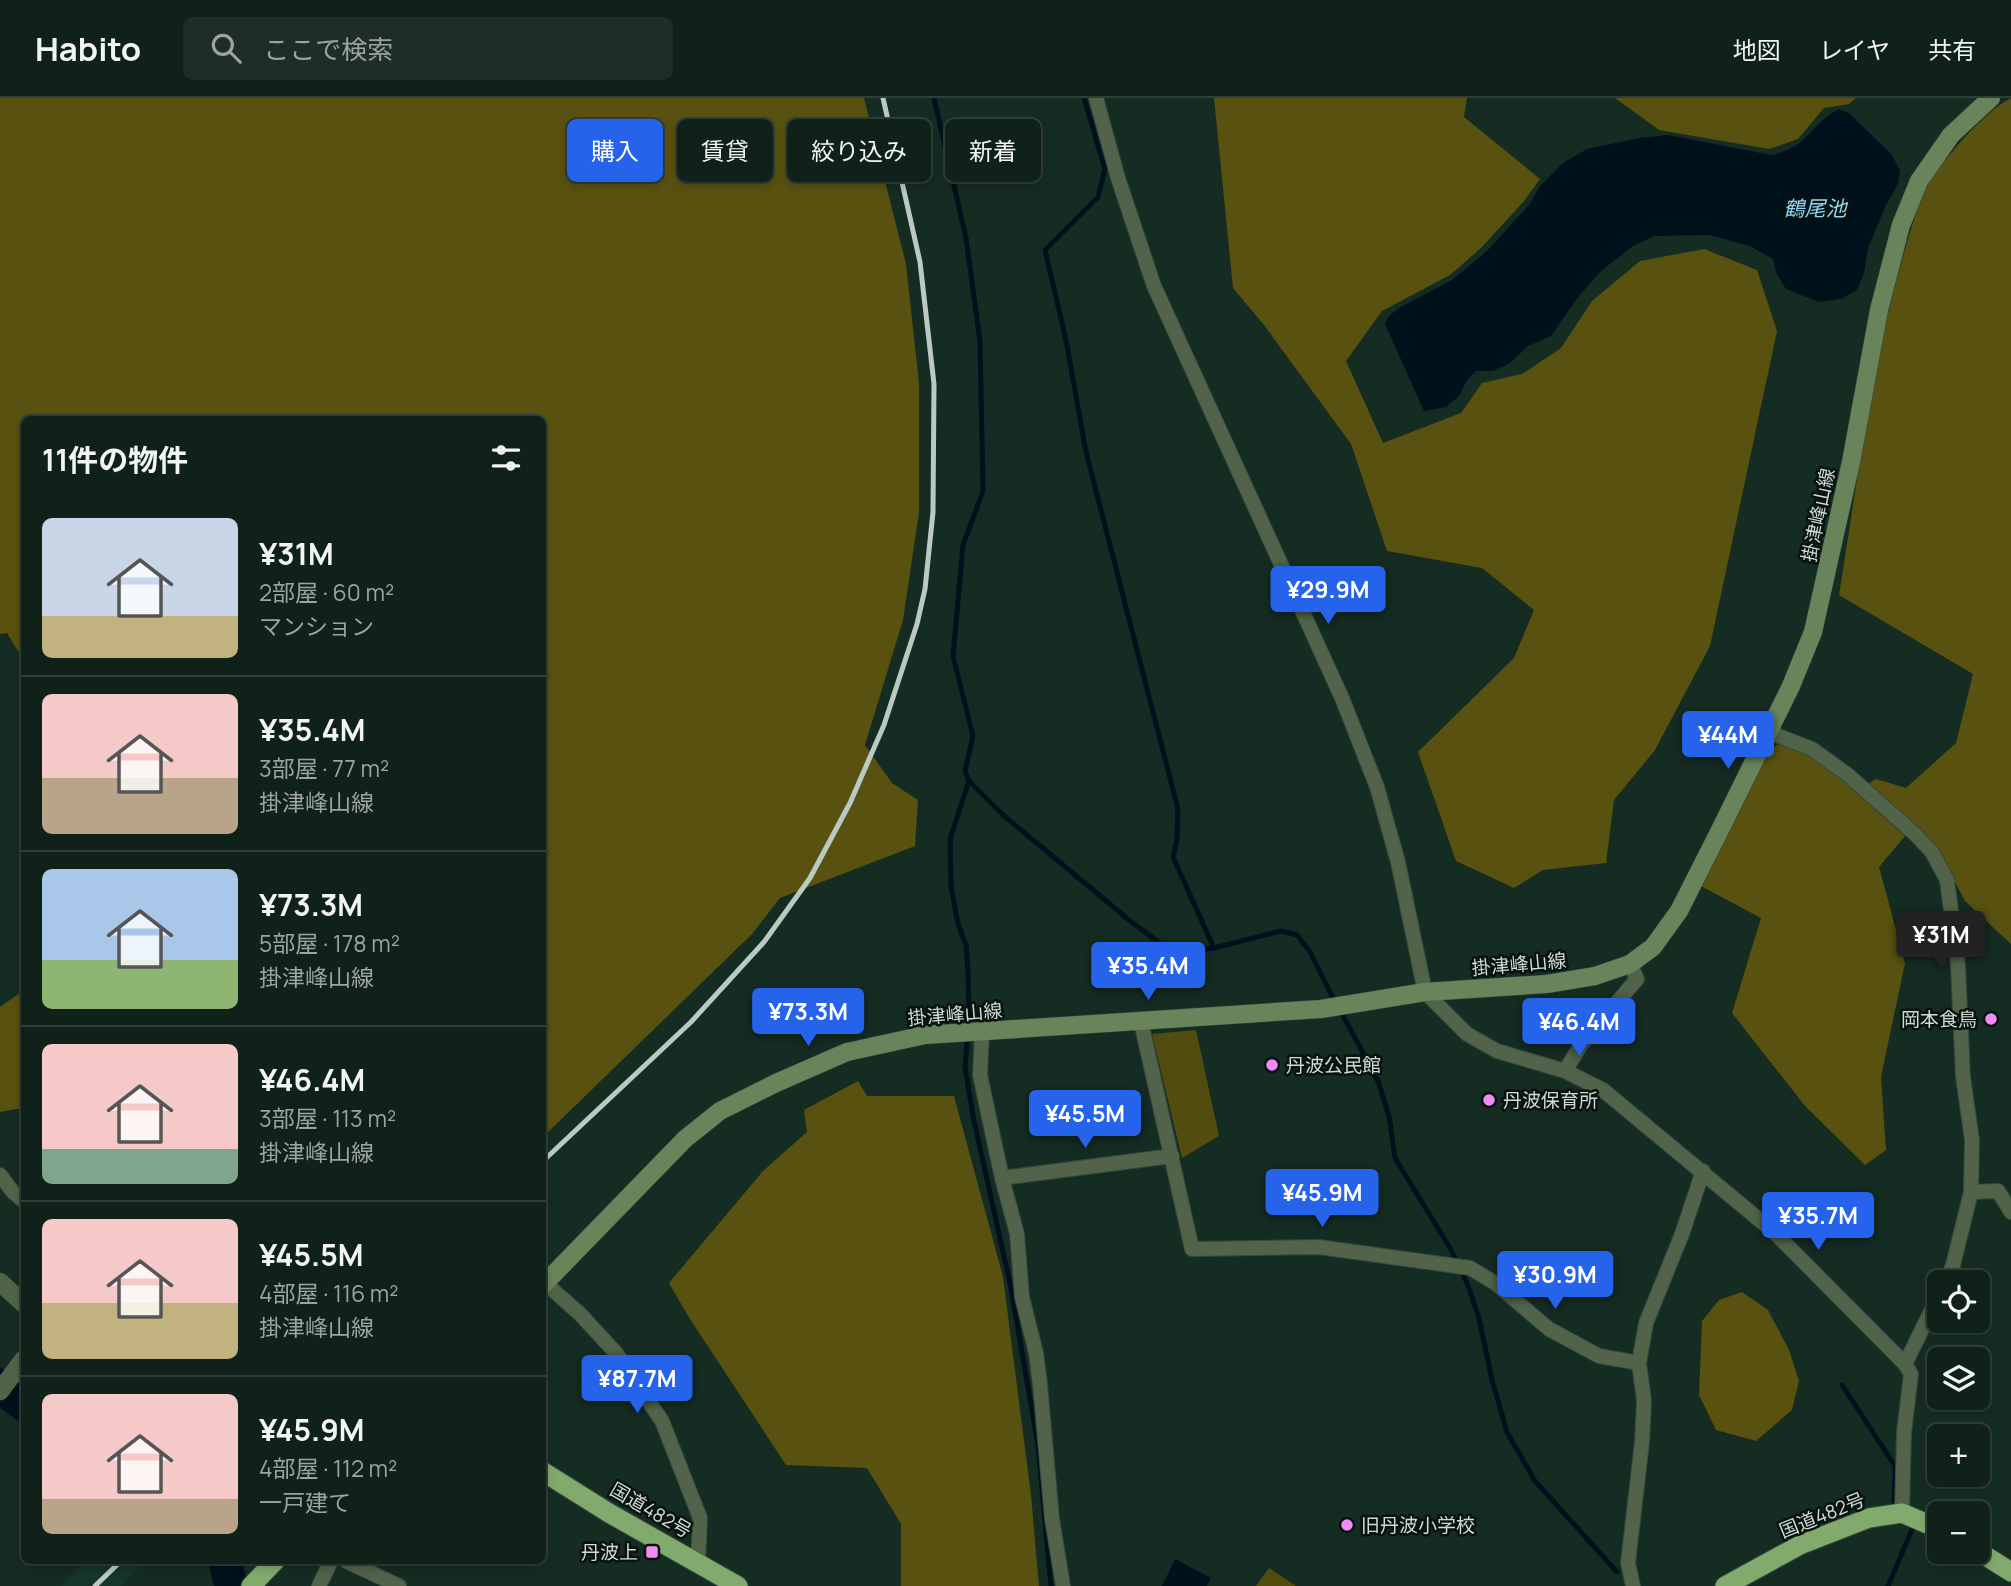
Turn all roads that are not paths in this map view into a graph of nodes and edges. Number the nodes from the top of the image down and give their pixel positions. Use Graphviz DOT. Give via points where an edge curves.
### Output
graph roads {
  1 [pos="1096,98"];
  2 [pos="1991,98"];
  3 [pos="1768,732"];
  4 [pos="1630,964"];
  5 [pos="1425,992"];
  6 [pos="1141,1022"];
  7 [pos="973,1032"];
  8 [pos="1565,1071"];
  9 [pos="1172,1156"];
  10 [pos="1703,1171"];
  11 [pos="0,1175"];
  12 [pos="1002,1178"];
  13 [pos="1971,1192"];
  14 [pos="21,1198"];
  15 [pos="2011,1212"];
  16 [pos="1951,1270"];
  17 [pos="0,1282"];
  18 [pos="546,1283"];
  19 [pos="546,1287"];
  20 [pos="21,1301"];
  21 [pos="1927,1319"];
  22 [pos="21,1363"];
  23 [pos="1639,1363"];
  24 [pos="1905,1364"];
  25 [pos="0,1391"];
  26 [pos="546,1474"];
  27 [pos="1902,1513"];
  28 [pos="1927,1524"];
  29 [pos="1990,1559"];
  30 [pos="698,1563"];
  31 [pos="330,1564"];
  32 [pos="352,1564"];
  33 [pos="2011,1572"];
  34 [pos="319,1586"];
  35 [pos="399,1586"];
  36 [pos="738,1586"];
  37 [pos="1062,1586"];
  38 [pos="1633,1586"];
  39 [pos="1725,1586"];
  1 -- 5 [label="street" via="1154,286 1342,698 1377,787"];
  2 -- 3 [label="main road, 掛津峰山線" via="1951,135 1919,181 1900,225 1813,632"];
  3 -- 4 [label="main road, 掛津峰山線" via="1679,911 1653,947"];
  3 -- 13 [label="street" via="1812,749 1848,775 1916,835 1932,852 1947,880 1972,1140"];
  4 -- 5 [label="main road, 掛津峰山線" via="1547,984"];
  4 -- 8 [label="street" via="1637,979"];
  5 -- 6 [label="main road, 掛津峰山線" via="1321,1009"];
  5 -- 8 [label="street" via="1467,1034 1497,1051"];
  6 -- 7 [label="main road, 掛津峰山線"];
  6 -- 9 [label="street"];
  7 -- 12 [label="street"];
  7 -- 18 [label="main road, 掛津峰山線" via="925,1035 848,1052 720,1111 685,1139"];
  8 -- 10 [label="street" via="1603,1090"];
  9 -- 12 [label="street"];
  9 -- 23 [label="street" via="1192,1249 1319,1247 1470,1268 1549,1329 1599,1356"];
  10 -- 23 [label="street" via="1646,1323"];
  10 -- 24 [label="street" via="1774,1232"];
  11 -- 14 [label="street"];
  12 -- 37 [label="street" via="1017,1234 1021,1297 1036,1353"];
  13 -- 15 [label="street" via="1998,1191"];
  13 -- 16 [label="street"];
  17 -- 20 [label="street"];
  19 -- 30 [label="street" via="580,1314 616,1353 662,1421 700,1518"];
  21 -- 24 [label="street"];
  22 -- 25 [label="street"];
  23 -- 38 [label="street" via="1643,1442 1628,1563"];
  24 -- 27 [label="street" via="1911,1374"];
  26 -- 30 [label="highway, 国道482号"];
  27 -- 28 [label="highway"];
  27 -- 39 [label="highway, 国道482号" via="1869,1518 1800,1545"];
  29 -- 33 [label="highway"];
  30 -- 36 [label="highway, 国道482号"];
  31 -- 34 [label="street"];
  32 -- 35 [label="street"];
}
